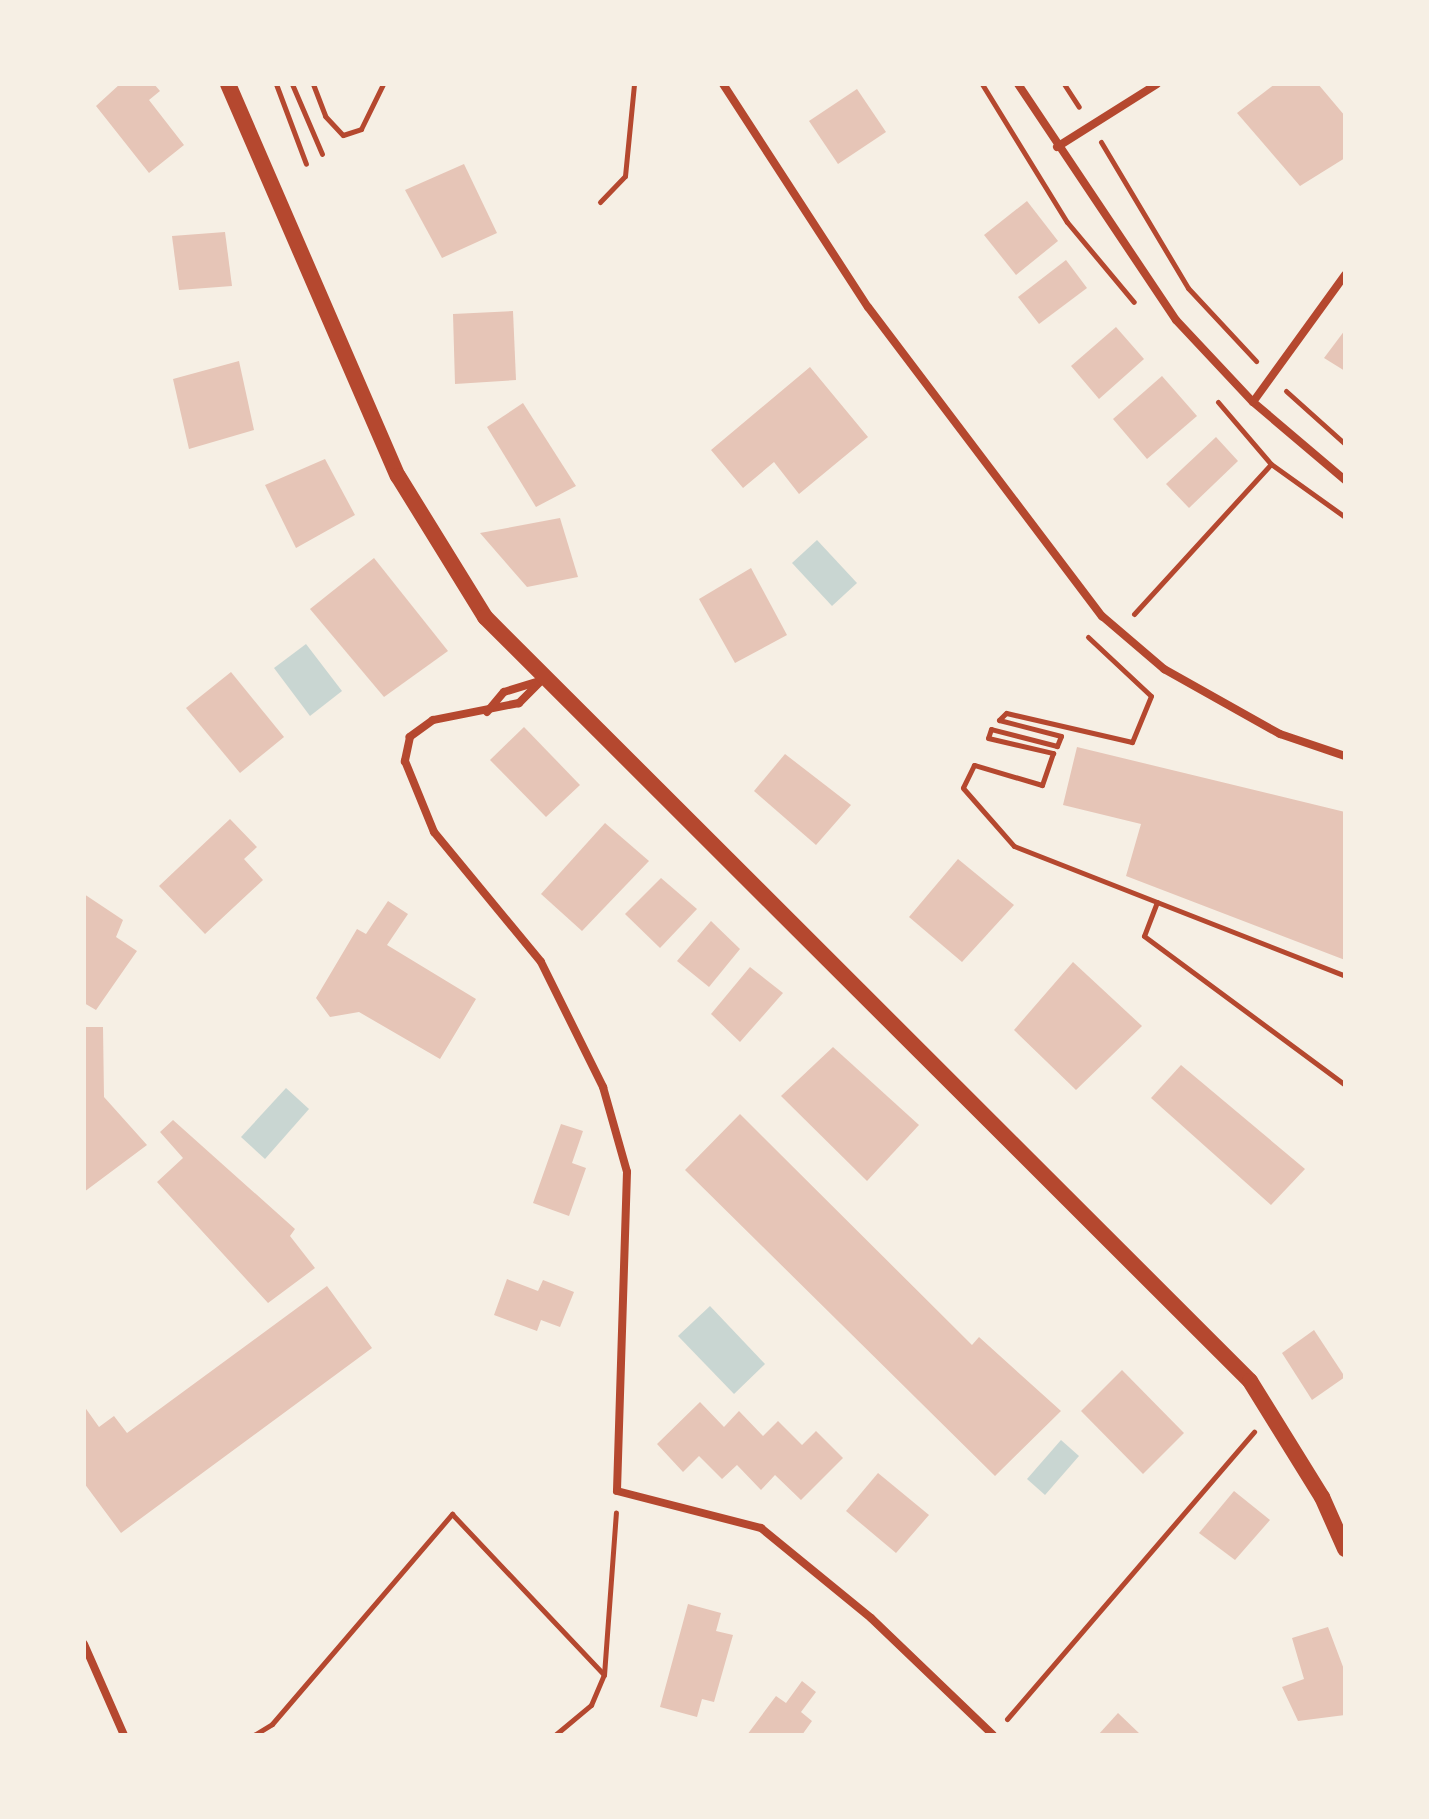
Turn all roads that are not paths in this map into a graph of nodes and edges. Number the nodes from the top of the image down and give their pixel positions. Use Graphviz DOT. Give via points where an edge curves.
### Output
graph roads {
  1 [pos="228,84"];
  2 [pos="723,84"];
  3 [pos="1018,84"];
  4 [pos="1157,84"];
  5 [pos="1057,147"];
  6 [pos="1345,275"];
  7 [pos="1253,402"];
  8 [pos="1345,480"];
  9 [pos="542,680"];
  10 [pos="486,713"];
  11 [pos="1345,756"];
  12 [pos="1345,1549"];
  13 [pos="84,1644"];
  14 [pos="124,1735"];
  15 [pos="993,1735"];
  1 -- 9 [label="main road" via="398,476 485,617"];
  2 -- 11 [label="street" via="868,307 1102,616 1164,669 1280,734"];
  3 -- 5 [label="street"];
  4 -- 5 [label="street"];
  5 -- 7 [label="street" via="1176,320"];
  6 -- 7 [label="street"];
  7 -- 8 [label="street"];
  9 -- 10 [label="street" via="519,703"];
  9 -- 10 [label="street" via="504,692"];
  9 -- 12 [label="main road" via="1182,1309 1271,1413"];
  10 -- 15 [label="street" via="433,720 410,737 405,761 434,832 541,962 603,1087 627,1172 617,1491 761,1528 871,1618"];
  13 -- 14 [label="street"];
}
